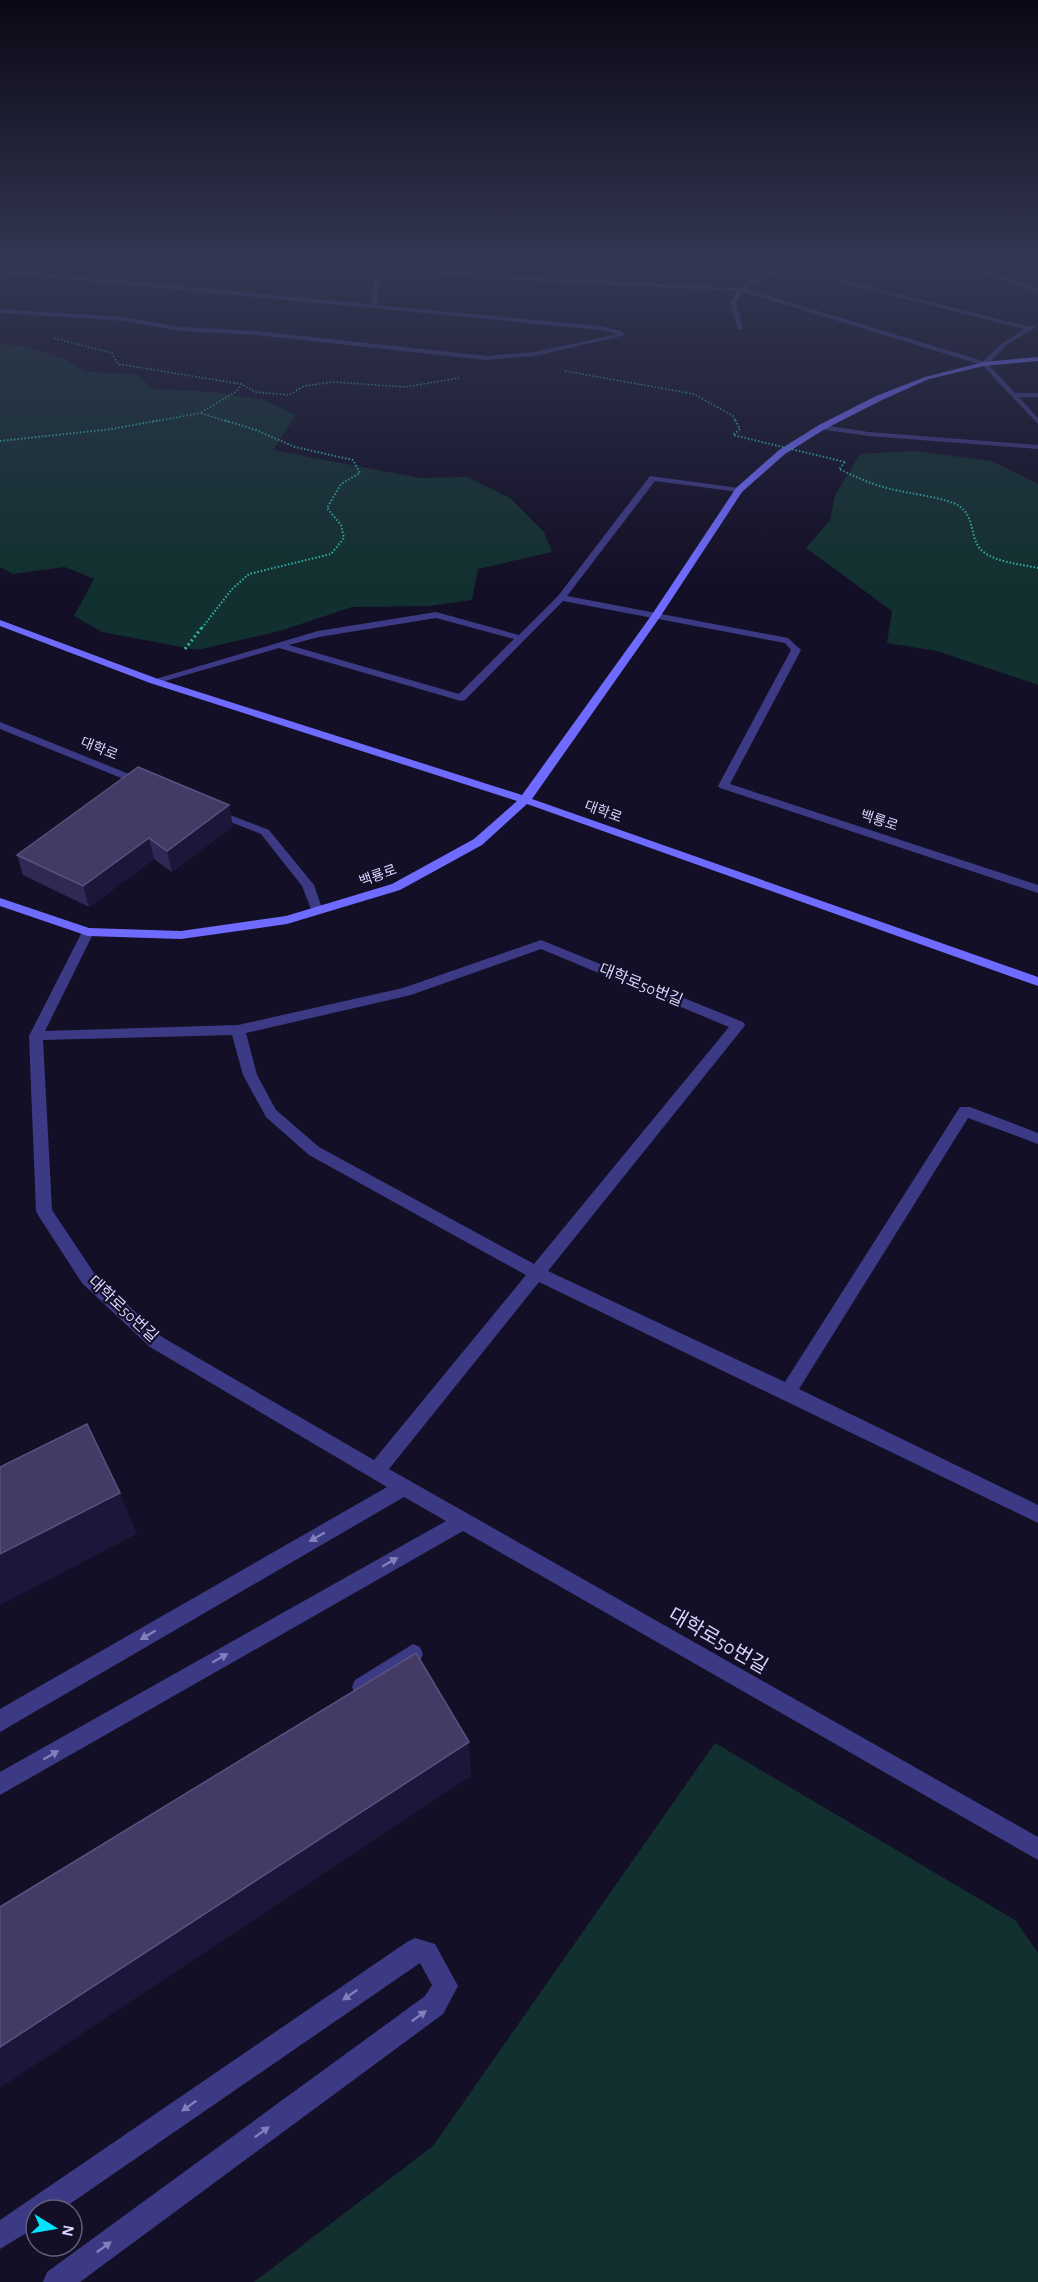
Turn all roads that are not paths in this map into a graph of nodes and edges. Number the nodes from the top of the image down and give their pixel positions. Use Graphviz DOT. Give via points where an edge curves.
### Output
graph roads {
  1 [pos="966,368"];
  2 [pos="988,368"];
  3 [pos="1014,394"];
  4 [pos="1038,394"];
  5 [pos="1038,422"];
  6 [pos="822,427"];
  7 [pos="1038,447"];
  8 [pos="739,490"];
  9 [pos="561,598"];
  10 [pos="655,616"];
  11 [pos="0,623"];
  12 [pos="521,638"];
  13 [pos="281,646"];
  14 [pos="154,681"];
  15 [pos="0,725"];
  16 [pos="154,788"];
  17 [pos="525,800"];
  18 [pos="199,805"];
  19 [pos="1038,889"];
  20 [pos="0,902"];
  21 [pos="318,911"];
  22 [pos="88,932"];
  23 [pos="1038,982"];
  24 [pos="238,1030"];
  25 [pos="36,1036"];
  26 [pos="1038,1139"];
  27 [pos="538,1274"];
  28 [pos="788,1392"];
  29 [pos="376,1471"];
  30 [pos="404,1487"];
  31 [pos="1038,1514"];
  32 [pos="463,1521"];
  33 [pos="413,1654"];
  34 [pos="344,1699"];
  35 [pos="0,1722"];
  36 [pos="0,1784"];
  37 [pos="1038,1849"];
  38 [pos="56,2198"];
  39 [pos="24,2220"];
  40 [pos="0,2236"];
  41 [pos="57,2282"];
  1 -- 6 [label="main road, 백룡로" via="927,378"];
  2 -- 3 [label="street"];
  3 -- 4 [label="street"];
  3 -- 5 [label="street"];
  6 -- 7 [label="street"];
  6 -- 8 [label="main road, 백룡로" via="782,452"];
  8 -- 9 [label="street" via="653,478"];
  8 -- 10 [label="main road, 백룡로"];
  9 -- 10 [label="street"];
  9 -- 12 [label="street"];
  10 -- 17 [label="main road, 백룡로"];
  10 -- 19 [label="street, 백룡로" via="788,641 796,650 724,786"];
  11 -- 14 [label="main road, 대학로"];
  12 -- 13 [label="street" via="436,615 318,634"];
  12 -- 13 [label="street" via="461,698"];
  13 -- 14 [label="street"];
  14 -- 17 [label="main road, 대학로"];
  15 -- 16 [label="street, 대학로"];
  17 -- 21 [label="main road, 백룡로" via="478,842 396,887"];
  17 -- 23 [label="main road, 대학로"];
  18 -- 21 [label="street" via="265,832 308,885"];
  20 -- 22 [label="main road, 백룡로"];
  21 -- 22 [label="main road, 백룡로" via="287,920 181,935"];
  22 -- 25 [label="street, 대학로50번길"];
  24 -- 25 [label="street, 대학로50번길"];
  24 -- 27 [label="street" via="250,1074 271,1113 314,1151"];
  24 -- 27 [label="street, 대학로50번길" via="406,993 542,944 738,1025"];
  25 -- 29 [label="street, 대학로50번길" via="44,1211 88,1278 156,1342"];
  26 -- 28 [label="street" via="965,1111"];
  27 -- 28 [label="street"];
  27 -- 29 [label="street, 대학로50번길"];
  28 -- 31 [label="street"];
  29 -- 30 [label="street, 대학로50번길"];
  30 -- 32 [label="street, 대학로50번길"];
  30 -- 35 [label="street, one-way"];
  36 -- 32 [label="street, one-way"];
  32 -- 37 [label="street, 대학로50번길"];
  33 -- 34 [label="street"];
  41 -- 38 [label="street, one-way" via="434,2005 446,1986 427,1952 415,1950"];
  39 -- 40 [label="street"];
}
